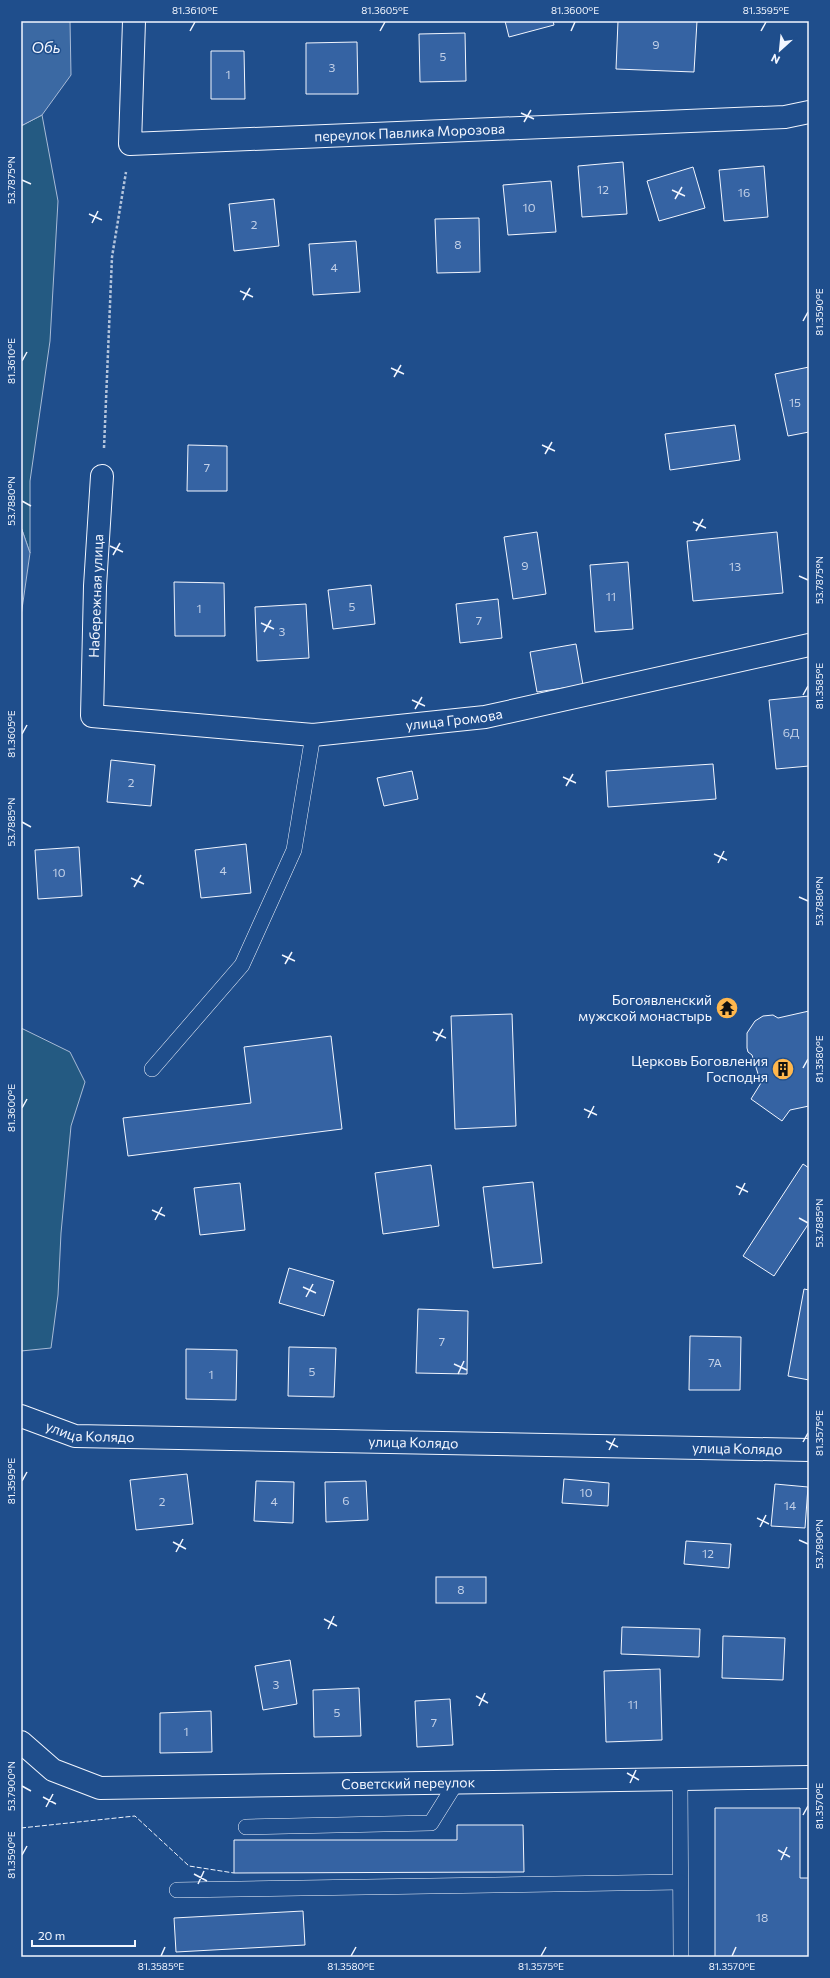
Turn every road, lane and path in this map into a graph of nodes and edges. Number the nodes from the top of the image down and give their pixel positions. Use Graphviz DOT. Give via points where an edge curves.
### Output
graph roads {
  1 [pos="134,21"];
  2 [pos="809,112"];
  3 [pos="130,144"];
  4 [pos="102,476"];
  5 [pos="809,645"];
  6 [pos="92,716"];
  7 [pos="313,735"];
  8 [pos="152,1069"];
  9 [pos="21,1416"];
  10 [pos="809,1450"];
  11 [pos="21,1742"];
  12 [pos="809,1777"];
  13 [pos="680,1780"];
  14 [pos="456,1783"];
  15 [pos="246,1827"];
  16 [pos="680,1882"];
  17 [pos="177,1890"];
  18 [pos="681,1957"];
  1 -- 3 [label="street"];
  2 -- 3 [label="street, переулок Павлика Морозова" via="785,117"];
  3 -- 4 [label="path" via="112,256"];
  4 -- 6 [label="street, Набережная улица" via="95,586"];
  5 -- 7 [label="street, улица Громова" via="486,717"];
  6 -- 7 [label="street, улица Громова"];
  7 -- 8 [label="lane" via="294,850 242,965"];
  9 -- 10 [label="street, улица Колядо" via="75,1436"];
  11 -- 14 [label="street, Советский переулок" via="53,1770 100,1788"];
  12 -- 13 [label="street, Советский переулок"];
  13 -- 14 [label="street, Советский переулок"];
  13 -- 16 [label="lane"];
  14 -- 15 [label="lane" via="431,1823"];
  16 -- 17 [label="lane"];
  16 -- 18 [label="lane"];
}
